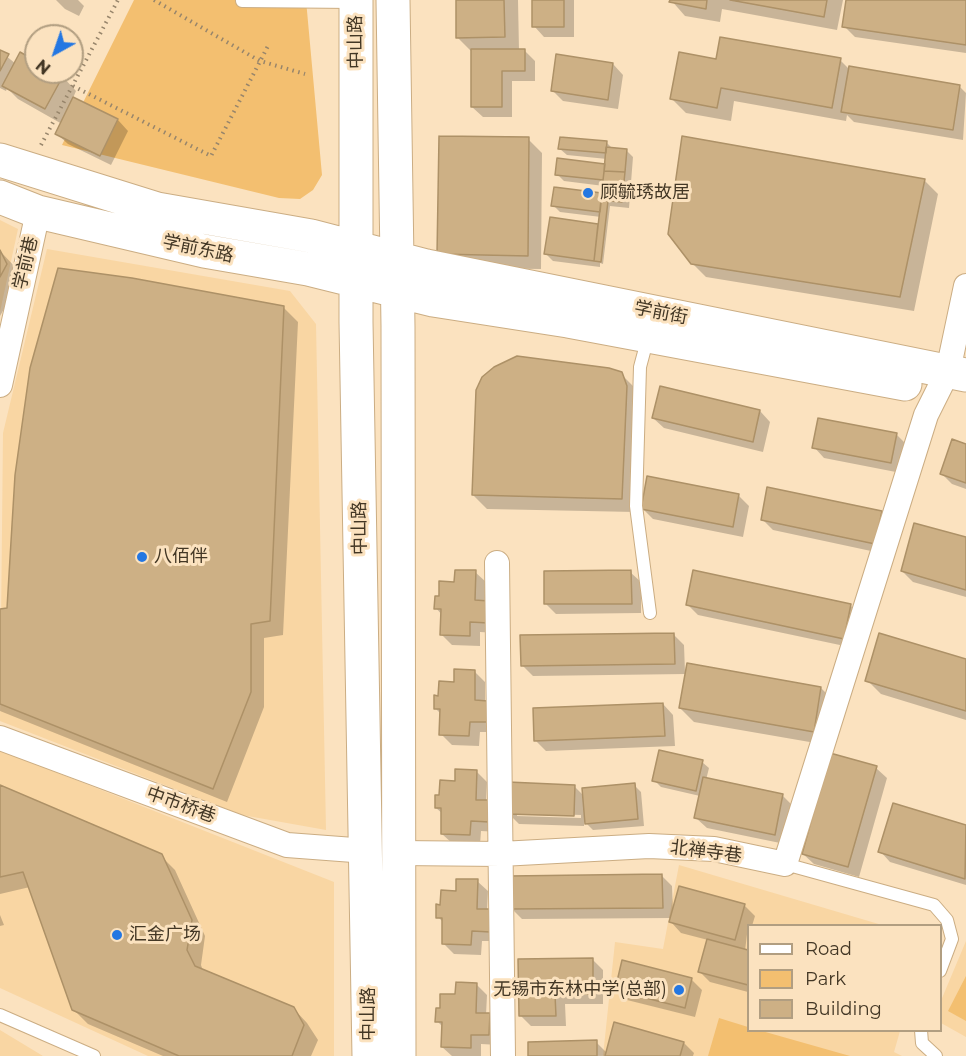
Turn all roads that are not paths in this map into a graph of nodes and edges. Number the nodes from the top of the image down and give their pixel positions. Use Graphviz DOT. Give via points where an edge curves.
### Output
graph roads {
  1 [pos="242,0"];
  2 [pos="393,0"];
  3 [pos="356,1"];
  4 [pos="14,165"];
  5 [pos="0,197"];
  6 [pos="38,212"];
  7 [pos="357,248"];
  8 [pos="397,257"];
  9 [pos="357,282"];
  10 [pos="966,286"];
  11 [pos="397,292"];
  12 [pos="648,337"];
  13 [pos="4,349"];
  14 [pos="955,383"];
  15 [pos="0,385"];
  16 [pos="497,563"];
  17 [pos="650,613"];
  18 [pos="0,738"];
  19 [pos="383,852"];
  20 [pos="501,854"];
  21 [pos="785,864"];
  22 [pos="942,966"];
  23 [pos="0,1015"];
  24 [pos="921,1032"];
  25 [pos="94,1056"];
  26 [pos="369,1056"];
  27 [pos="399,1056"];
  28 [pos="503,1056"];
  29 [pos="936,1056"];
  1 -- 3 [label="lane"];
  2 -- 8 [label="main road, 中山路"];
  3 -- 7 [label="main road, 中山路"];
  4 -- 7 [label="main road, 学前东路" via="157,209 312,236"];
  5 -- 6 [label="main road, 学前东路"];
  6 -- 9 [label="main road, 学前东路"];
  6 -- 13 [label="street, 学前巷"];
  7 -- 8 [label="main road, 学前街"];
  7 -- 9 [label="main road, 中山路"];
  8 -- 11 [label="main road, 中山路"];
  8 -- 14 [label="main road, 学前街"];
  9 -- 11 [label="main road, 学前东路"];
  9 -- 19 [label="main road, 中山路"];
  10 -- 14 [label="street"];
  11 -- 12 [label="main road, 学前街"];
  11 -- 19 [label="main road, 中山路"];
  12 -- 14 [label="main road, 学前街"];
  12 -- 17 [label="lane" via="640,366 636,506"];
  13 -- 15 [label="street, 学前巷"];
  14 -- 21 [label="street" via="926,416"];
  16 -- 20 [label="street"];
  18 -- 19 [label="street, 中市桥巷" via="287,845"];
  19 -- 20 [label="street, 北禅寺巷"];
  19 -- 26 [label="main road, 中山路"];
  19 -- 27 [label="main road, 中山路"];
  20 -- 21 [label="street, 北禅寺巷" via="649,846 714,849"];
  20 -- 28 [label="street"];
  21 -- 22 [label="lane, 北禅寺巷" via="934,905 947,920 952,939"];
  23 -- 25 [label="lane"];
  24 -- 29 [label="lane" via="922,1043"];
}
